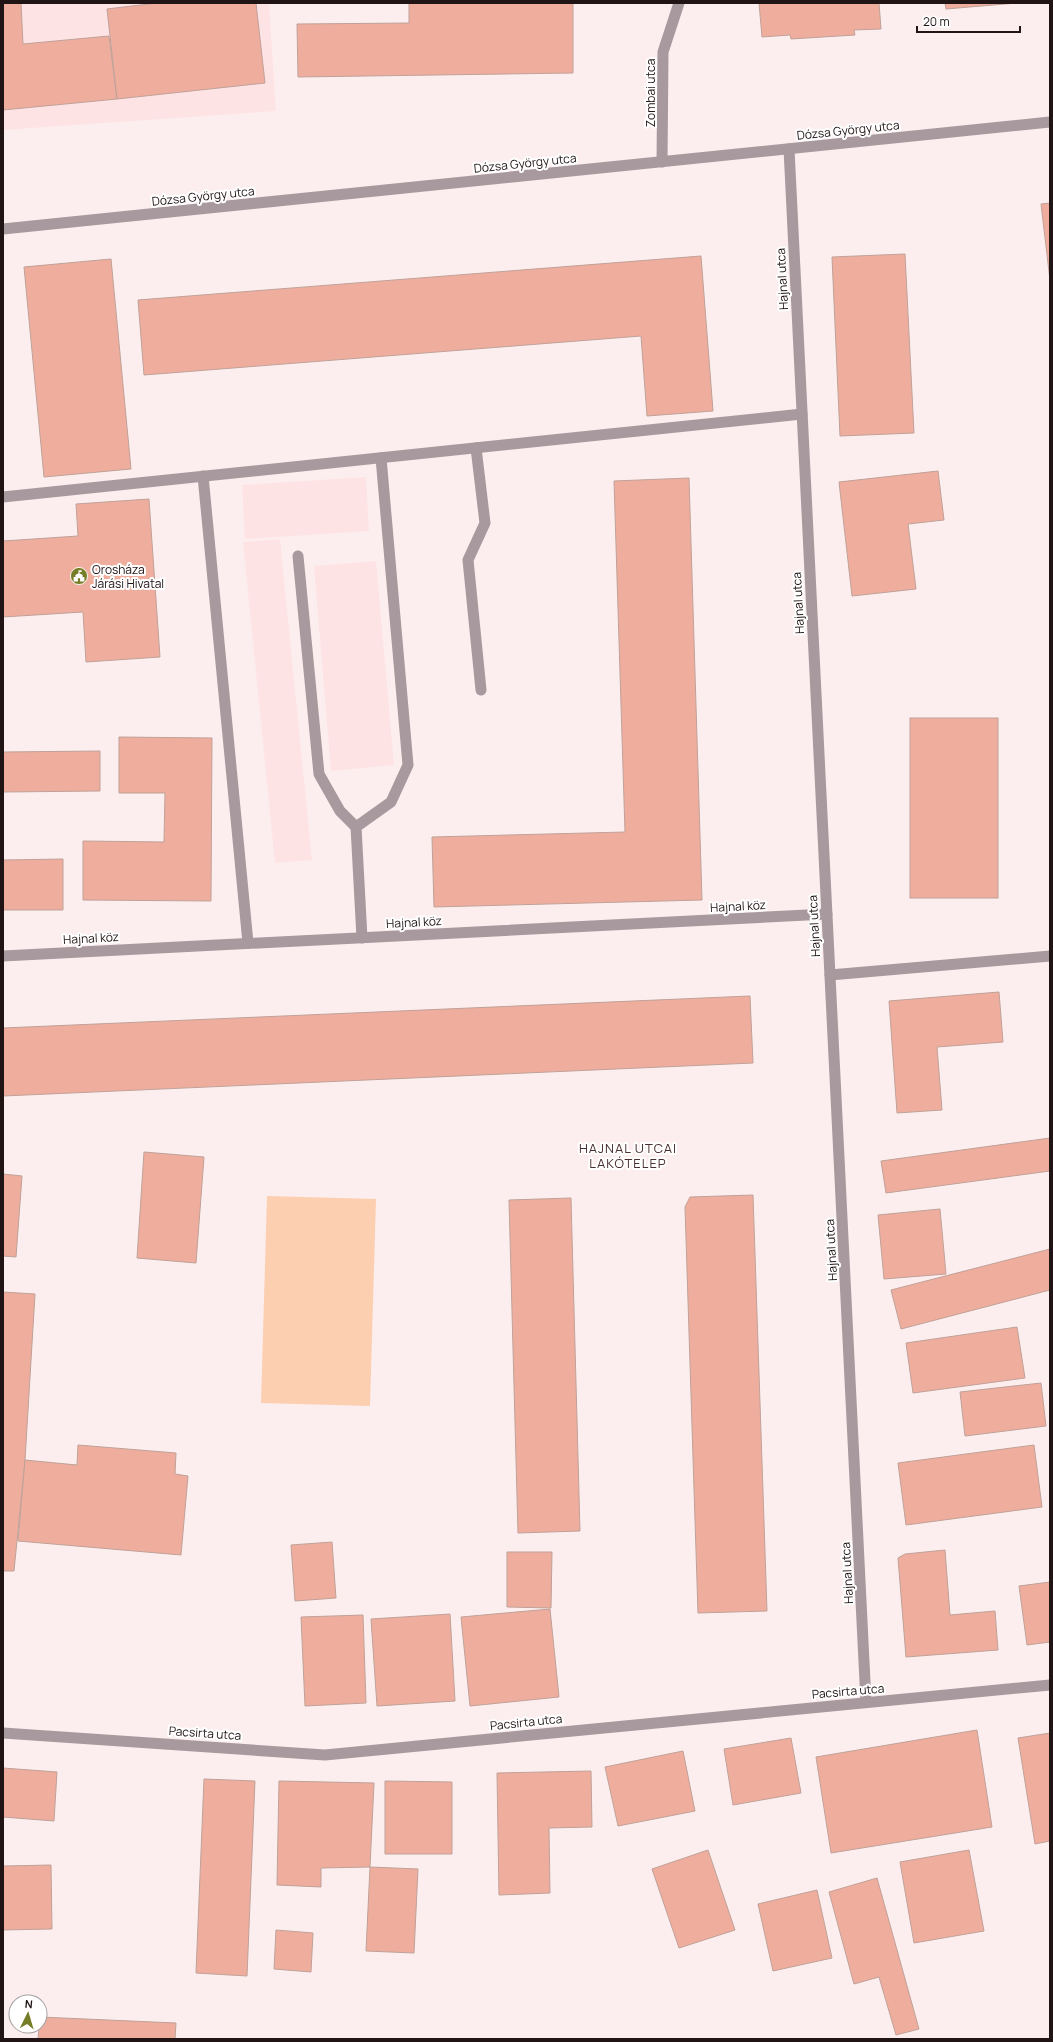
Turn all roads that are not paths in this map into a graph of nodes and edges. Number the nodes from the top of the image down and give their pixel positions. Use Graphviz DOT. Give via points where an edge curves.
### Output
graph roads {
  1 [pos="679,3"];
  2 [pos="1050,122"];
  3 [pos="789,149"];
  4 [pos="662,162"];
  5 [pos="3,229"];
  6 [pos="802,414"];
  7 [pos="476,448"];
  8 [pos="381,458"];
  9 [pos="203,476"];
  10 [pos="3,497"];
  11 [pos="298,556"];
  12 [pos="480,690"];
  13 [pos="356,827"];
  14 [pos="827,914"];
  15 [pos="362,938"];
  16 [pos="248,943"];
  17 [pos="3,956"];
  18 [pos="1050,956"];
  19 [pos="830,975"];
  20 [pos="1050,1685"];
  21 [pos="866,1702"];
  22 [pos="3,1733"];
  1 -- 4 [label="street, Zombai utca" via="663,52"];
  2 -- 3 [label="street, Dózsa György utca"];
  3 -- 4 [label="street, Dózsa György utca"];
  3 -- 6 [label="street, Hajnal utca"];
  4 -- 5 [label="street, Dózsa György utca"];
  6 -- 7 [label="street"];
  6 -- 14 [label="street, Hajnal utca"];
  7 -- 8 [label="street"];
  7 -- 12 [label="street" via="485,523 468,560"];
  8 -- 9 [label="street"];
  8 -- 13 [label="street" via="408,765 390,802"];
  9 -- 10 [label="street"];
  9 -- 16 [label="street"];
  11 -- 13 [label="street" via="319,774 340,811"];
  13 -- 15 [label="street"];
  14 -- 15 [label="street, Hajnal köz"];
  14 -- 19 [label="street, Hajnal utca"];
  15 -- 16 [label="street, Hajnal köz"];
  16 -- 17 [label="street, Hajnal köz"];
  18 -- 19 [label="street"];
  19 -- 21 [label="street, Hajnal utca"];
  20 -- 21 [label="street, Pacsirta utca"];
  21 -- 22 [label="street, Pacsirta utca" via="325,1755"];
}
